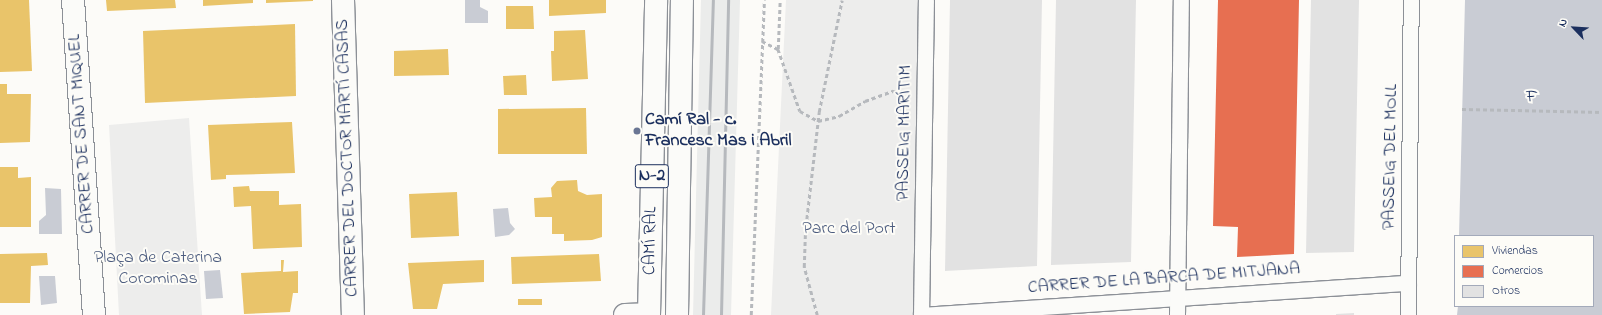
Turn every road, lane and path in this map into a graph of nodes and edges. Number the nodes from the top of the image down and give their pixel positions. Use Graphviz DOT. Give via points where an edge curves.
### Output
graph roads {
  1 [pos="73,0"];
  2 [pos="343,0"];
  3 [pos="656,0"];
  4 [pos="682,0"];
  5 [pos="764,0"];
  6 [pos="780,0"];
  7 [pos="842,0"];
  8 [pos="926,0"];
  9 [pos="1181,0"];
  10 [pos="1411,0"];
  11 [pos="762,41"];
  12 [pos="778,48"];
  13 [pos="924,92"];
  14 [pos="1462,109"];
  15 [pos="1602,112"];
  16 [pos="818,121"];
  17 [pos="1408,283"];
  18 [pos="1177,297"];
  19 [pos="649,314"];
  20 [pos="94,315"];
  21 [pos="354,315"];
  22 [pos="625,315"];
  23 [pos="677,315"];
  24 [pos="751,315"];
  25 [pos="817,315"];
  26 [pos="921,315"];
  27 [pos="1177,315"];
  28 [pos="1408,315"];
  1 -- 20 [label="street, CARRER DE SANT MIQUEL"];
  2 -- 21 [label="street, CARRER DEL DOCTOR MARTÍ CASAS"];
  3 -- 19 [label="street, CAMÍ RAL / N-2"];
  4 -- 23 [label="street, CAMÍ RAL / N-2"];
  5 -- 11 [label="path"];
  6 -- 12 [label="path"];
  7 -- 16 [label="path"];
  8 -- 13 [label="lane, PASSEIG MARÍTIM"];
  9 -- 18 [label="lane"];
  10 -- 17 [label="lane, PASSEIG DEL MOLL"];
  11 -- 12 [label="path"];
  11 -- 24 [label="path"];
  12 -- 16 [label="path" via="800,111"];
  13 -- 16 [label="path" via="892,91 865,101 839,116"];
  13 -- 26 [label="lane, PASSEIG MARÍTIM"];
  14 -- 15 [label="path, F"];
  16 -- 25 [label="path" via="805,234 804,267"];
  17 -- 18 [label="lane, CARRER DE LA BARCA DE MITJANA"];
  17 -- 28 [label="lane, PASSEIG DEL MOLL"];
  18 -- 26 [label="lane, CARRER DE LA BARCA DE MITJANA"];
  18 -- 27 [label="lane"];
  19 -- 22 [label="street"];
}
